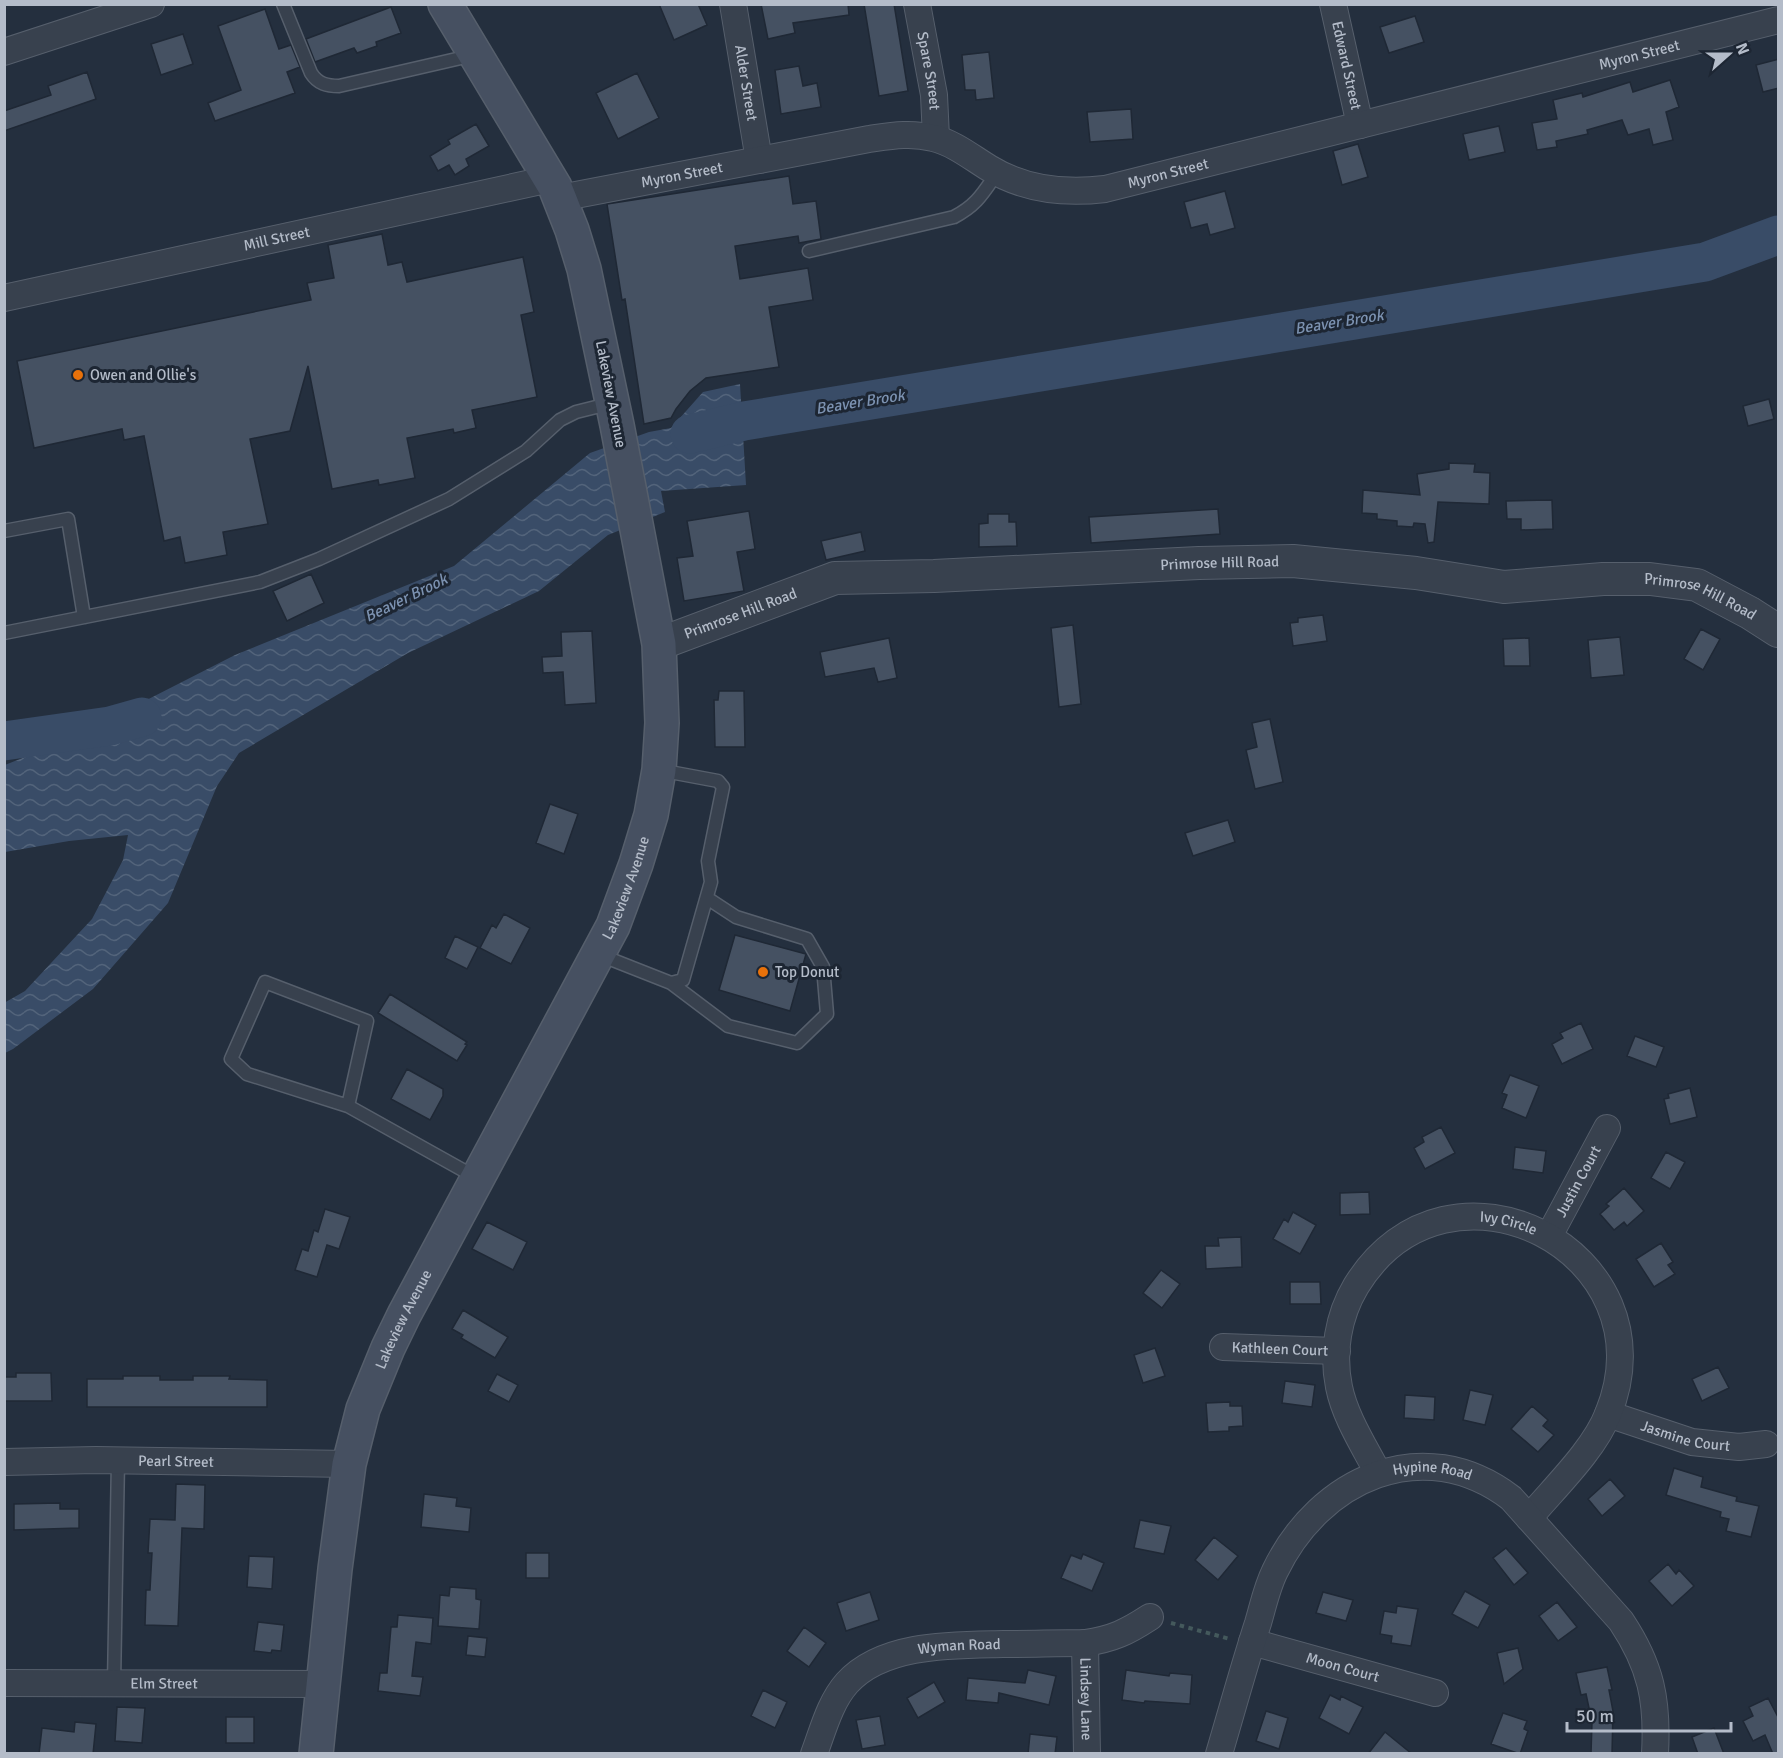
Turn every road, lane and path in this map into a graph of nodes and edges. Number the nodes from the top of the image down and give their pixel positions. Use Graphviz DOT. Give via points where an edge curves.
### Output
graph roads {
  1 [pos="283,4"];
  2 [pos="445,4"];
  3 [pos="733,4"];
  4 [pos="917,4"];
  5 [pos="1333,4"];
  6 [pos="148,5"];
  7 [pos="1779,20"];
  8 [pos="4,52"];
  9 [pos="475,55"];
  10 [pos="1360,125"];
  11 [pos="936,138"];
  12 [pos="759,160"];
  13 [pos="997,173"];
  14 [pos="555,189"];
  15 [pos="809,251"];
  16 [pos="4,298"];
  17 [pos="615,414"];
  18 [pos="4,531"];
  19 [pos="84,617"];
  20 [pos="1779,631"];
  21 [pos="4,633"];
  22 [pos="659,644"];
  23 [pos="659,770"];
  24 [pos="707,898"];
  25 [pos="599,954"];
  26 [pos="671,983"];
  27 [pos="348,1106"];
  28 [pos="1607,1128"];
  29 [pos="478,1179"];
  30 [pos="1549,1236"];
  31 [pos="1223,1347"];
  32 [pos="1336,1351"];
  33 [pos="1608,1414"];
  34 [pos="1766,1444"];
  35 [pos="118,1460"];
  36 [pos="4,1462"];
  37 [pos="349,1464"];
  38 [pos="1378,1473"];
  39 [pos="1529,1518"];
  40 [pos="1150,1617"];
  41 [pos="1244,1642"];
  42 [pos="1085,1643"];
  43 [pos="4,1683"];
  44 [pos="114,1684"];
  45 [pos="323,1684"];
  46 [pos="1435,1693"];
  47 [pos="316,1754"];
  48 [pos="814,1754"];
  49 [pos="1087,1754"];
  50 [pos="1219,1754"];
  51 [pos="1655,1754"];
  1 -- 9 [label="lane" via="311,73 315,80 329,86"];
  2 -- 9 [label="main road, Lakeview Avenue"];
  3 -- 12 [label="street, Alder Street"];
  4 -- 11 [label="street, Spare Street" via="934,95"];
  5 -- 10 [label="street, Edward Street"];
  6 -- 8 [label="street"];
  7 -- 10 [label="street, Myron Street"];
  9 -- 14 [label="main road, Lakeview Avenue"];
  10 -- 13 [label="street, Myron Street" via="1105,189 1043,189"];
  11 -- 12 [label="street, Myron Street" via="892,136"];
  11 -- 13 [label="street, Myron Street"];
  12 -- 14 [label="street, Myron Street"];
  13 -- 15 [label="lane" via="980,199 954,217"];
  14 -- 16 [label="street, Mill Street"];
  14 -- 17 [label="main road, Lakeview Avenue" via="584,269"];
  17 -- 19 [label="lane" via="586,408 567,416 526,452 449,499 260,582"];
  17 -- 22 [label="main road, Lakeview Avenue"];
  18 -- 19 [label="lane" via="68,519"];
  19 -- 21 [label="lane"];
  20 -- 22 [label="street, Primrose Hill Road" via="1697,585 1603,579 1504,587 1416,573 1293,561 835,578"];
  22 -- 23 [label="main road, Lakeview Avenue"];
  23 -- 24 [label="lane" via="718,781 723,787 708,861 711,882"];
  23 -- 25 [label="main road, Lakeview Avenue" via="636,864"];
  24 -- 26 [label="lane" via="683,980"];
  24 -- 26 [label="lane" via="736,917 807,939 823,967 827,1014 797,1043 728,1026"];
  25 -- 26 [label="lane"];
  25 -- 29 [label="main road, Lakeview Avenue"];
  27 -- 27 [label="lane" via="367,1021 265,982 231,1059 247,1074"];
  27 -- 29 [label="lane"];
  28 -- 30 [label="street, Justin Court"];
  29 -- 37 [label="main road, Lakeview Avenue" via="387,1348 363,1408"];
  30 -- 32 [label="street, Ivy Circle" via="1490,1217 1449,1219 1410,1234 1377,1258 1364,1274 1344,1311"];
  30 -- 33 [label="street, Ivy Circle" via="1581,1261 1612,1314 1619,1354 1615,1395"];
  31 -- 32 [label="street, Kathleen Court"];
  32 -- 38 [label="street, Ivy Circle" via="1343,1403"];
  33 -- 34 [label="street, Jasmine Court" via="1692,1442 1739,1447"];
  33 -- 39 [label="street, Ivy Circle" via="1593,1441"];
  35 -- 36 [label="street, Pearl Street"];
  35 -- 37 [label="street, Pearl Street"];
  35 -- 44 [label="lane"];
  37 -- 45 [label="main road, Lakeview Avenue"];
  38 -- 39 [label="street, Hypine Road" via="1394,1468 1430,1467 1470,1474 1493,1484"];
  38 -- 41 [label="street, Hypine Road" via="1327,1505 1293,1539 1273,1574"];
  39 -- 51 [label="street, Hypine Road" via="1622,1621 1635,1641 1653,1686"];
  40 -- 41 [label="path"];
  40 -- 42 [label="street, Wyman Road" via="1125,1634"];
  41 -- 46 [label="street, Moon Court"];
  41 -- 50 [label="street, Hypine Road"];
  42 -- 48 [label="street, Wyman Road" via="943,1645 918,1648 878,1662 846,1684"];
  42 -- 49 [label="street, Lindsey Lane"];
  43 -- 44 [label="street, Elm Street"];
  44 -- 45 [label="street, Elm Street"];
  45 -- 47 [label="main road, Lakeview Avenue"];
}
